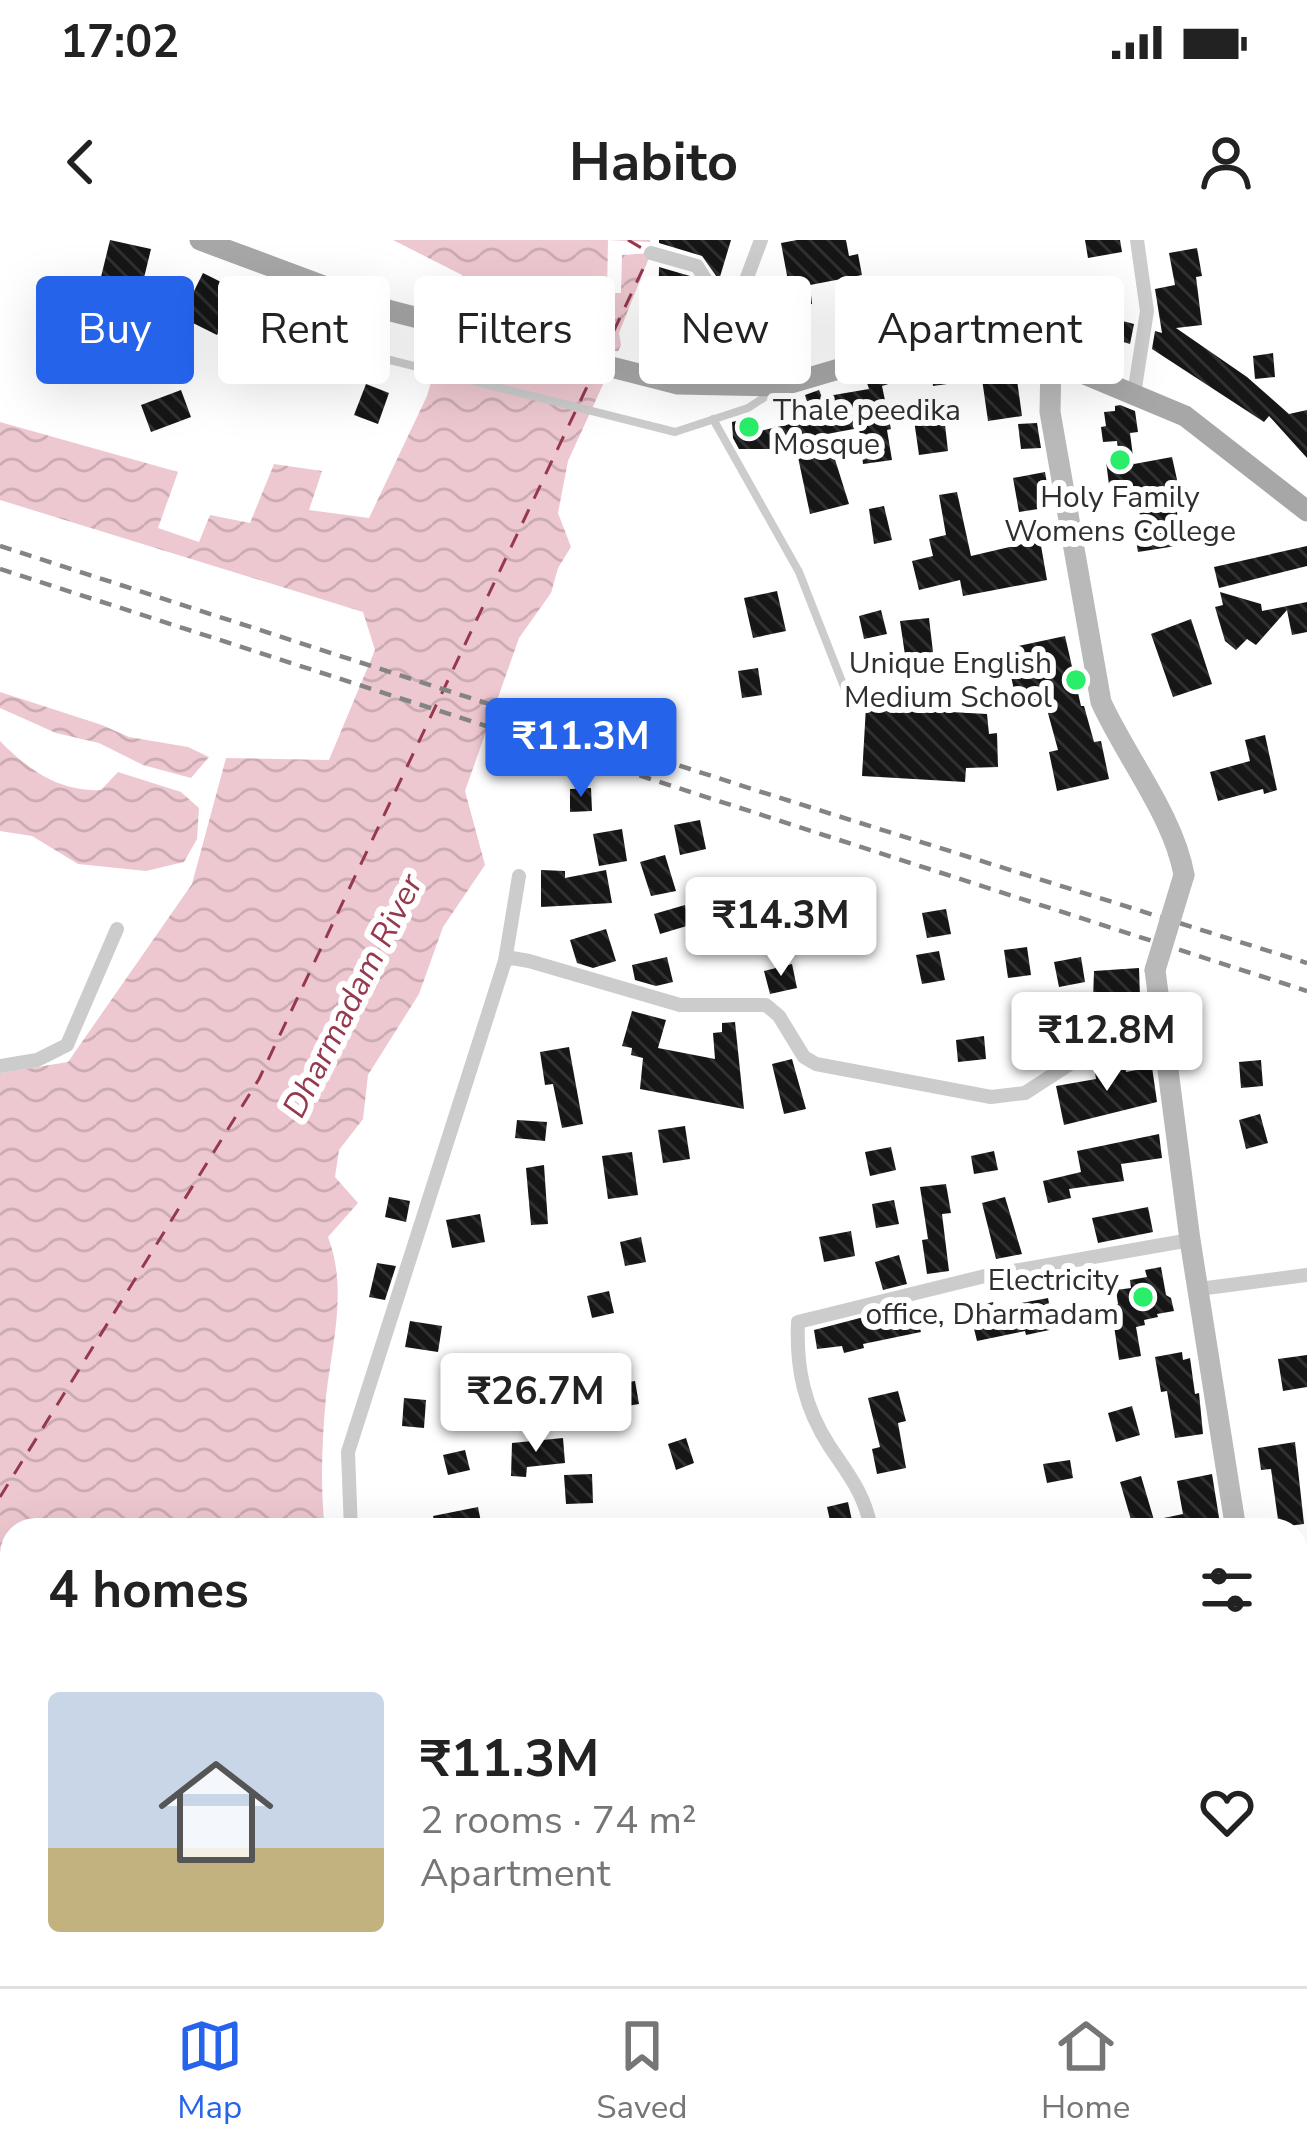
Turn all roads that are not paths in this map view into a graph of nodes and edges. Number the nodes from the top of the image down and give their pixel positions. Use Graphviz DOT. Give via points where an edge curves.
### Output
graph roads {
  1 [pos="200,240"];
  2 [pos="761,240"];
  3 [pos="1137,240"];
  4 [pos="651,253"];
  5 [pos="292,276"];
  6 [pos="703,276"];
  7 [pos="748,276"];
  8 [pos="390,311"];
  9 [pos="390,359"];
  10 [pos="835,370"];
  11 [pos="639,374"];
  12 [pos="736,384"];
  13 [pos="1051,384"];
  14 [pos="1110,384"];
  15 [pos="781,386"];
  16 [pos="1134,394"];
  17 [pos="713,419"];
  18 [pos="1307,511"];
  19 [pos="850,702"];
  20 [pos="519,876"];
  21 [pos="117,928"];
  22 [pos="505,961"];
  23 [pos="1158,1007"];
  24 [pos="0,1066"];
  25 [pos="1190,1240"];
  26 [pos="1307,1275"];
  27 [pos="1199,1289"];
  28 [pos="351,1518"];
  29 [pos="868,1518"];
  30 [pos="1234,1518"];
  1 -- 5 [label="main road"];
  2 -- 7 [label="street"];
  3 -- 16 [label="street" via="1147,311"];
  4 -- 6 [label="street" via="697,266"];
  8 -- 11 [label="main road"];
  9 -- 17 [label="lane" via="675,431"];
  10 -- 15 [label="main road"];
  12 -- 15 [label="main road"];
  13 -- 23 [label="main road, bridge" via="1101,702 1180,848 1184,875 1154,970"];
  14 -- 16 [label="main road"];
  15 -- 17 [label="lane"];
  16 -- 18 [label="main road" via="1185,416"];
  17 -- 19 [label="lane" via="799,572"];
  20 -- 22 [label="street"];
  21 -- 24 [label="street" via="67,1045"];
  22 -- 23 [label="street" via="680,1005 766,1005 816,1064 991,1097 1025,1093"];
  22 -- 28 [label="street" via="361,1401 348,1452"];
  23 -- 25 [label="main road"];
  25 -- 27 [label="main road"];
  25 -- 29 [label="street" via="985,1276 798,1322 796,1362 807,1403 863,1495"];
  26 -- 27 [label="street"];
  27 -- 30 [label="main road"];
}
